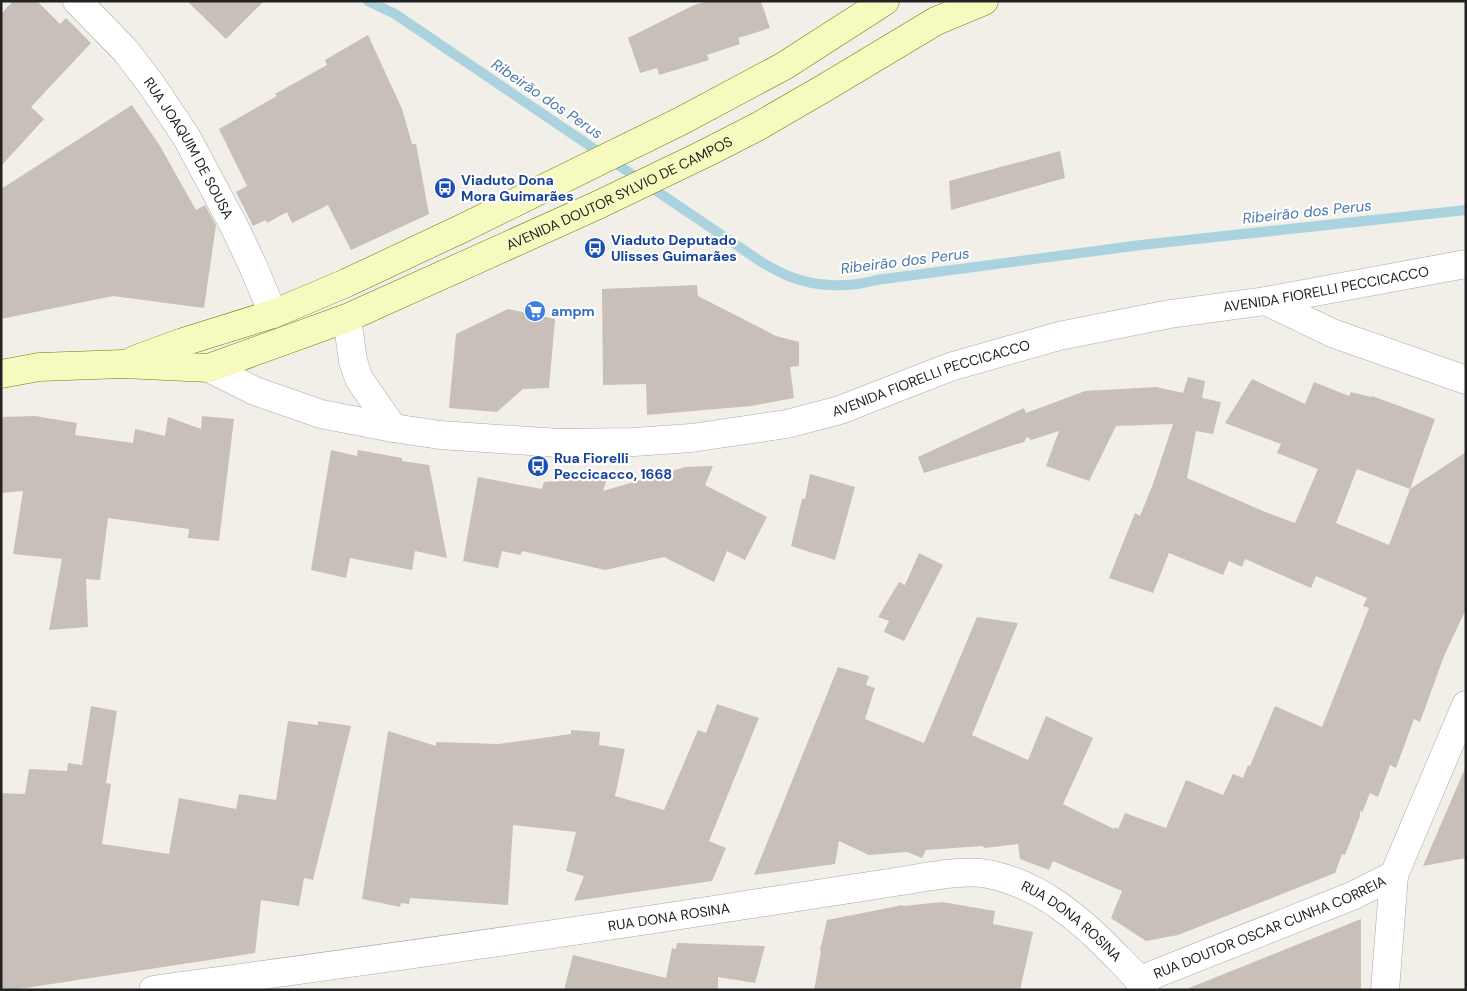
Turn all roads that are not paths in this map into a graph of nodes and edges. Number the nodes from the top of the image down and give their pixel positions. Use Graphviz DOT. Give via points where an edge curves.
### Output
graph roads {
  1 [pos="77,1"];
  2 [pos="885,1"];
  3 [pos="984,1"];
  4 [pos="1466,264"];
  5 [pos="1266,301"];
  6 [pos="273,314"];
  7 [pos="347,318"];
  8 [pos="288,340"];
  9 [pos="123,364"];
  10 [pos="209,368"];
  11 [pos="1,374"];
  12 [pos="1466,380"];
  13 [pos="392,428"];
  14 [pos="1466,705"];
  15 [pos="1394,874"];
  16 [pos="1142,985"];
  17 [pos="153,990"];
  18 [pos="1385,990"];
  1 -- 6 [label="street, RUA JOAQUIM DE SOUSA" via="125,50 187,138 245,250"];
  2 -- 6 [label="main road" via="784,66 681,121 346,283"];
  3 -- 7 [label="main road, AVENIDA DOUTOR SYLVIO DE CAMPOS" via="936,21 756,127 670,171"];
  4 -- 5 [label="street, AVENIDA FIORELLI PECCICACCO"];
  5 -- 12 [label="street" via="1332,333"];
  5 -- 13 [label="street, AVENIDA FIORELLI PECCICACCO" via="1170,314 1059,336 950,367 840,410 787,424 701,437 559,443"];
  6 -- 9 [label="main road, AVENIDA FIORELLI PECCICACCO"];
  7 -- 8 [label="main road, AVENIDA DOUTOR SYLVIO DE CAMPOS"];
  7 -- 13 [label="street" via="359,379"];
  8 -- 10 [label="main road, AVENIDA FIORELLI PECCICACCO"];
  9 -- 10 [label="main road, AVENIDA FIORELLI PECCICACCO"];
  9 -- 11 [label="main road, AVENIDA FIORELLI PECCICACCO" via="39,367"];
  10 -- 13 [label="street, AVENIDA FIORELLI PECCICACCO" via="255,391 321,414"];
  14 -- 15 [label="street, RUA DOUTOR OSCAR CUNHA CORREIA"];
  15 -- 16 [label="street, RUA DOUTOR OSCAR CUNHA CORREIA" via="1352,896"];
  15 -- 18 [label="street"];
  16 -- 17 [label="street, RUA DONA ROSINA" via="1074,916 1018,882 986,873 955,874"];
}
